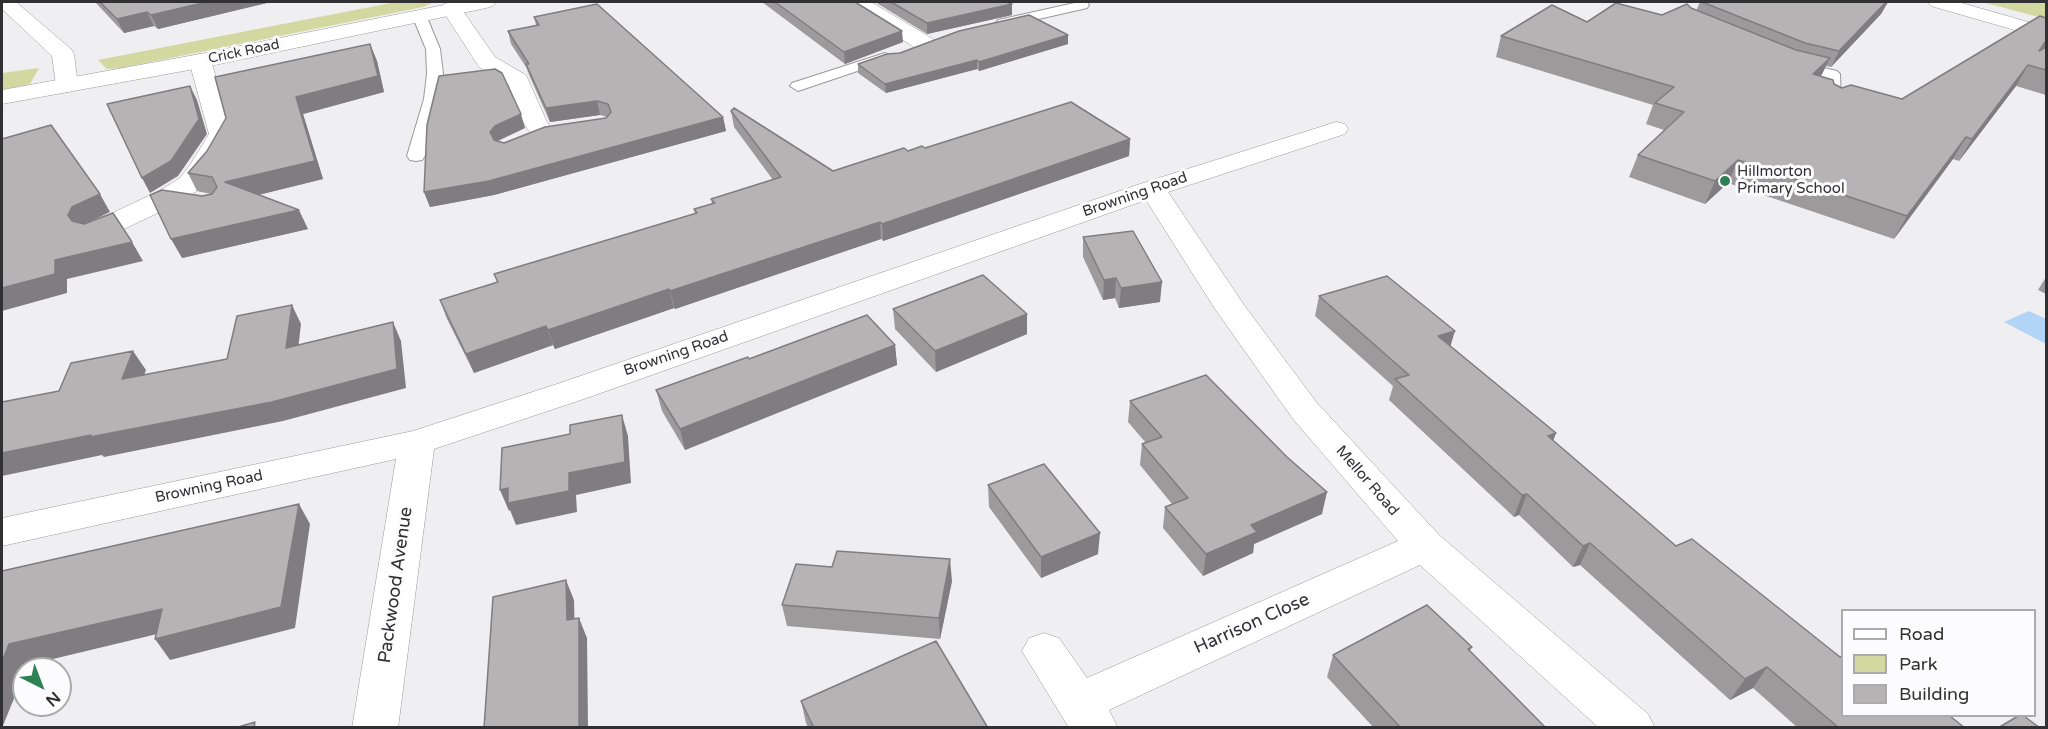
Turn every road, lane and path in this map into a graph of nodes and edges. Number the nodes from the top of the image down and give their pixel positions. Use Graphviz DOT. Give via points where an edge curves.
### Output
graph roads {
  1 [pos="5,2"];
  2 [pos="858,2"];
  3 [pos="1938,2"];
  4 [pos="467,4"];
  5 [pos="1082,5"];
  6 [pos="419,15"];
  7 [pos="993,26"];
  8 [pos="2046,33"];
  9 [pos="892,55"];
  10 [pos="200,61"];
  11 [pos="1783,62"];
  12 [pos="67,85"];
  13 [pos="798,87"];
  14 [pos="2,97"];
  15 [pos="1833,103"];
  16 [pos="1336,129"];
  17 [pos="517,143"];
  18 [pos="416,156"];
  19 [pos="1152,189"];
  20 [pos="169,197"];
  21 [pos="200,202"];
  22 [pos="95,232"];
  23 [pos="417,442"];
  24 [pos="2,532"];
  25 [pos="1425,546"];
  26 [pos="1044,651"];
  27 [pos="1088,715"];
  28 [pos="375,728"];
  29 [pos="1632,728"];
  1 -- 12 [label="main road" via="63,54"];
  2 -- 9 [label="main road" via="933,41"];
  3 -- 8 [label="main road"];
  4 -- 6 [label="main road, Crick Road"];
  4 -- 17 [label="main road" via="488,62 518,80 554,131"];
  5 -- 7 [label="lane"];
  6 -- 10 [label="main road, Crick Road"];
  6 -- 18 [label="lane" via="433,49 435,74"];
  9 -- 13 [label="lane"];
  10 -- 12 [label="main road, Crick Road"];
  10 -- 20 [label="main road" via="221,134 189,184"];
  11 -- 15 [label="lane" via="1832,74"];
  12 -- 14 [label="main road, Crick Road"];
  16 -- 19 [label="main road, Browning Road"];
  19 -- 23 [label="main road, Browning Road"];
  19 -- 25 [label="main road, Mellor Road" via="1231,309 1305,411"];
  20 -- 21 [label="main road"];
  20 -- 22 [label="main road"];
  23 -- 24 [label="main road, Browning Road"];
  23 -- 28 [label="main road, Packwood Avenue"];
  25 -- 27 [label="main road, Harrison Close"];
  25 -- 29 [label="main road, Mellor Road"];
  26 -- 27 [label="main road, Harrison Close"];
}
